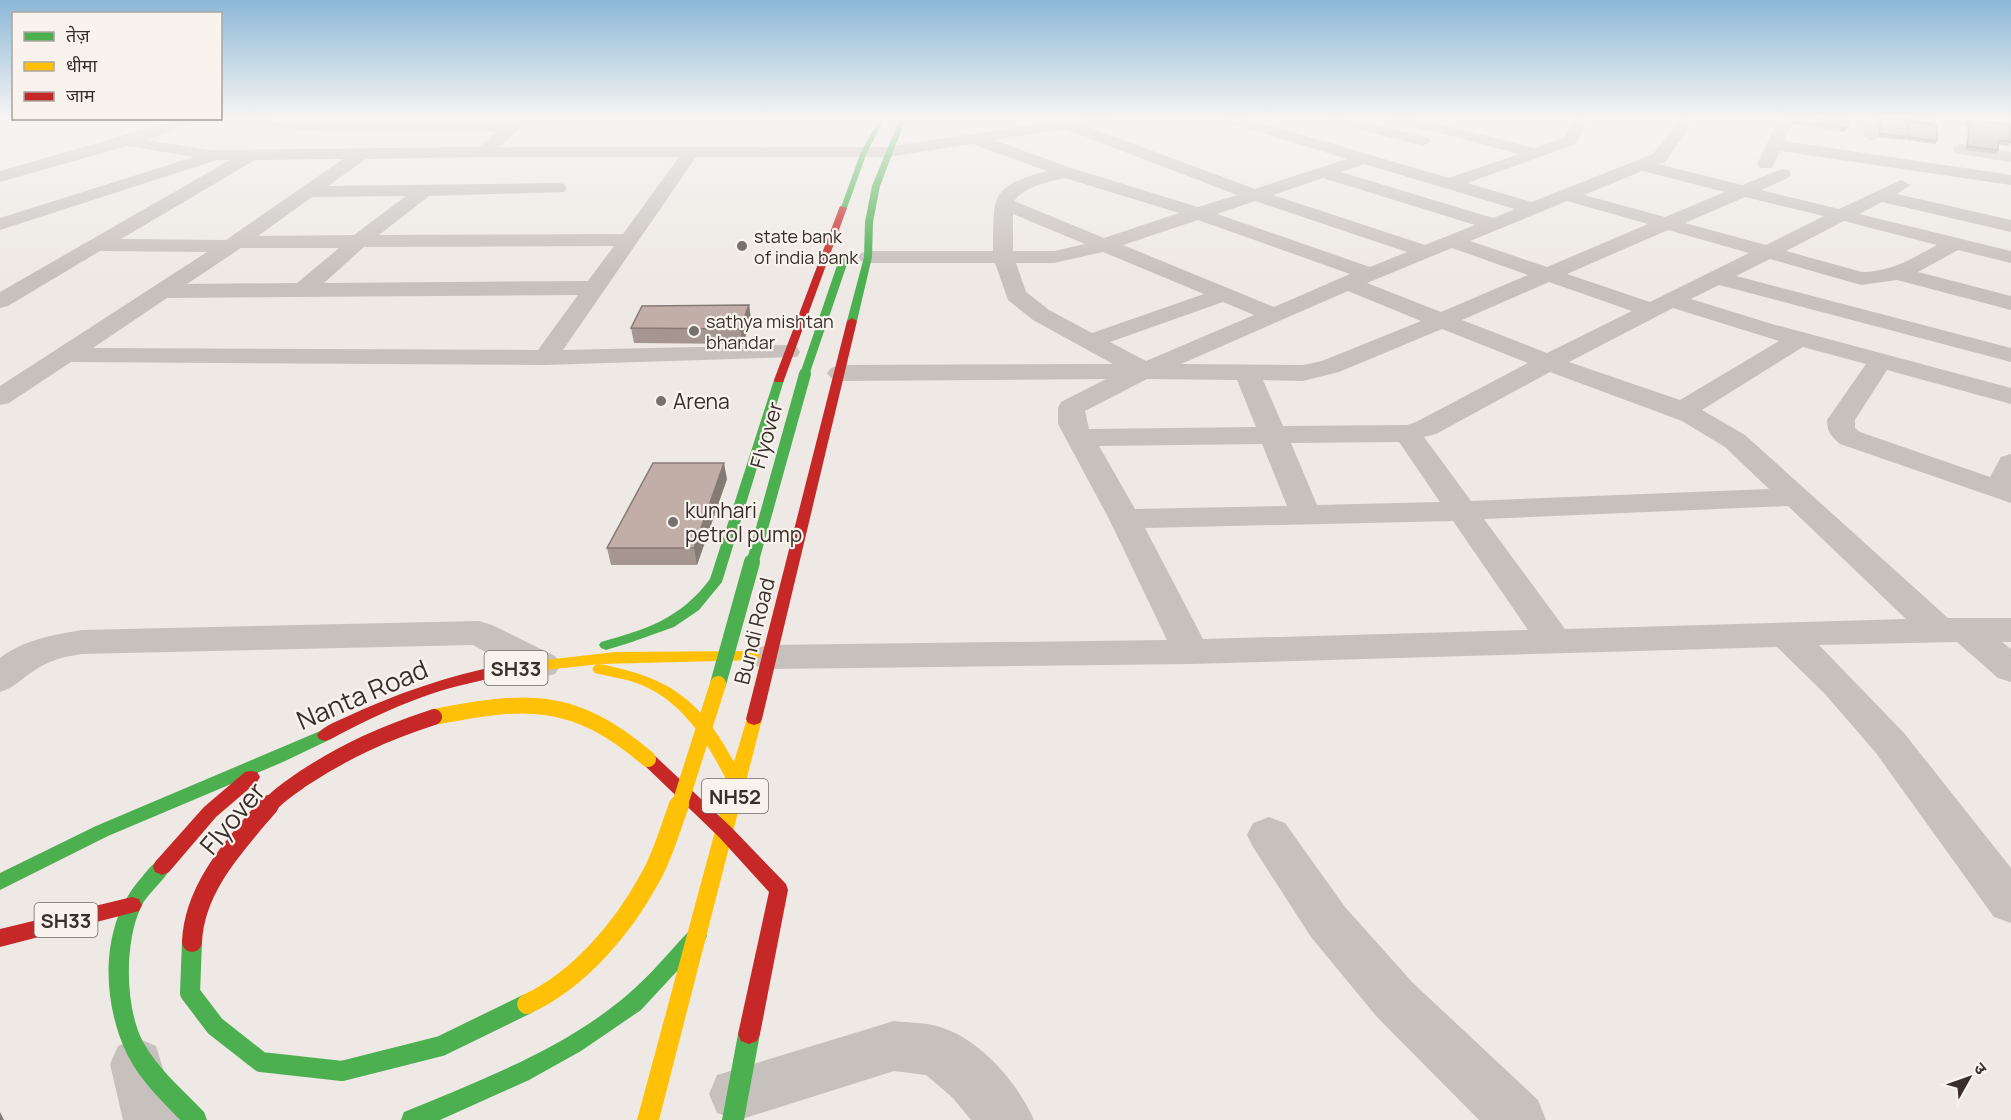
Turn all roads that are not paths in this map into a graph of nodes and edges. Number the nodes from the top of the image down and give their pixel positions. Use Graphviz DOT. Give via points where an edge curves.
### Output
graph roads {
  1 [pos="21,170"];
  2 [pos="170,170"];
  3 [pos="225,170"];
  4 [pos="339,170"];
  5 [pos="574,170"];
  6 [pos="678,170"];
  7 [pos="857,170"];
  8 [pos="881,170"];
  9 [pos="1060,170"];
  10 [pos="1189,170"];
  11 [pos="1327,170"];
  12 [pos="1402,170"];
  13 [pos="1488,170"];
  14 [pos="1627,170"];
  15 [pos="1661,170"];
  16 [pos="1772,170"];
  17 [pos="1884,170"];
  18 [pos="1929,170"];
  19 [pos="1065,172"];
  20 [pos="1321,172"];
  21 [pos="1,176"];
  22 [pos="1449,184"];
  23 [pos="1999,184"];
  24 [pos="1889,187"];
  25 [pos="558,188"];
  26 [pos="425,190"];
  27 [pos="1742,190"];
  28 [pos="309,192"];
  29 [pos="1252,194"];
  30 [pos="1565,195"];
  31 [pos="1003,203"];
  32 [pos="542,206"];
  33 [pos="1532,208"];
  34 [pos="1197,213"];
  35 [pos="1843,216"];
  36 [pos="526,223"];
  37 [pos="1666,223"];
  38 [pos="0,224"];
  39 [pos="1492,224"];
  40 [pos="2011,226"];
  41 [pos="510,240"];
  42 [pos="629,240"];
  43 [pos="359,241"];
  44 [pos="1450,241"];
  45 [pos="1105,243"];
  46 [pos="234,244"];
  47 [pos="1953,244"];
  48 [pos="97,245"];
  49 [pos="860,245"];
  50 [pos="1424,251"];
  51 [pos="1769,253"];
  52 [pos="1003,256"];
  53 [pos="2011,257"];
  54 [pos="1898,274"];
  55 [pos="1548,275"];
  56 [pos="1359,278"];
  57 [pos="1717,278"];
  58 [pos="0,283"];
  59 [pos="32,283"];
  60 [pos="594,288"];
  61 [pos="303,290"];
  62 [pos="163,291"];
  63 [pos="1226,294"];
  64 [pos="0,301"];
  65 [pos="2011,303"];
  66 [pos="1660,305"];
  67 [pos="1275,315"];
  68 [pos="1443,320"];
  69 [pos="1799,339"];
  70 [pos="1088,342"];
  71 [pos="788,352"];
  72 [pos="66,355"];
  73 [pos="2011,355"];
  74 [pos="545,358"];
  75 [pos="1881,362"];
  76 [pos="1547,363"];
  77 [pos="1146,370"];
  78 [pos="1247,372"];
  79 [pos="840,373"];
  80 [pos="2011,396"];
  81 [pos="0,398"];
  82 [pos="1683,410"];
  83 [pos="1407,433"];
  84 [pos="1274,436"];
  85 [pos="1080,438"];
  86 [pos="2007,482"];
  87 [pos="1796,497"];
  88 [pos="1462,511"];
  89 [pos="1306,515"];
  90 [pos="1125,519"];
  91 [pos="1953,630"];
  92 [pos="2011,630"];
  93 [pos="1786,635"];
  94 [pos="1555,642"];
  95 [pos="1191,652"];
  96 [pos="768,657"];
  97 [pos="542,665"];
  98 [pos="2011,669"];
  99 [pos="0,680"];
  100 [pos="280,757"];
  101 [pos="738,785"];
  102 [pos="725,832"];
  103 [pos="1269,835"];
  104 [pos="0,882"];
  105 [pos="2011,903"];
  106 [pos="132,905"];
  107 [pos="699,935"];
  108 [pos="0,938"];
  109 [pos="132,1043"];
  110 [pos="734,1107"];
  111 [pos="151,1120"];
  112 [pos="196,1120"];
  113 [pos="412,1120"];
  114 [pos="648,1120"];
  115 [pos="1006,1120"];
  116 [pos="1518,1120"];
  1 -- 21 [label="street"];
  2 -- 38 [label="street"];
  3 -- 48 [label="street"];
  4 -- 28 [label="street"];
  5 -- 25 [label="street"];
  6 -- 42 [label="street"];
  7 -- 71 [label="main road"];
  8 -- 49 [label="main road, Bundi Road"];
  9 -- 19 [label="street"];
  10 -- 29 [label="street"];
  11 -- 20 [label="street"];
  12 -- 22 [label="street"];
  13 -- 22 [label="street"];
  14 -- 30 [label="street"];
  15 -- 27 [label="street"];
  16 -- 27 [label="street"];
  17 -- 24 [label="street"];
  18 -- 23 [label="street"];
  19 -- 31 [label="street" via="1025,183 1015,188"];
  19 -- 34 [label="street"];
  20 -- 29 [label="street"];
  20 -- 39 [label="street"];
  22 -- 33 [label="street"];
  24 -- 35 [label="street"];
  24 -- 40 [label="street"];
  25 -- 26 [label="street"];
  25 -- 32 [label="street"];
  26 -- 28 [label="street"];
  26 -- 43 [label="street"];
  27 -- 35 [label="street"];
  27 -- 37 [label="street"];
  28 -- 46 [label="street"];
  29 -- 34 [label="street"];
  29 -- 50 [label="street"];
  30 -- 33 [label="street"];
  30 -- 37 [label="street"];
  31 -- 45 [label="street"];
  31 -- 52 [label="street"];
  33 -- 39 [label="street"];
  34 -- 45 [label="street"];
  34 -- 56 [label="street"];
  35 -- 47 [label="street"];
  35 -- 51 [label="street"];
  36 -- 41 [label="street"];
  37 -- 51 [label="street"];
  37 -- 55 [label="street"];
  39 -- 44 [label="street"];
  41 -- 42 [label="street"];
  41 -- 43 [label="street"];
  42 -- 60 [label="street"];
  43 -- 46 [label="street"];
  43 -- 61 [label="street"];
  44 -- 50 [label="street"];
  44 -- 55 [label="street"];
  45 -- 52 [label="street" via="1054,257"];
  45 -- 63 [label="street"];
  46 -- 48 [label="street"];
  46 -- 62 [label="street"];
  47 -- 53 [label="street"];
  47 -- 54 [label="street"];
  48 -- 59 [label="street"];
  49 -- 52 [label="street"];
  49 -- 79 [label="main road, Bundi Road"];
  49 -- 102 [label="main road, Flyover, bridge" via="844,259 805,374 717,687 682,798 651,877 606,945 542,997 441,1046 342,1071 261,1062 215,1026 190,993 193,920 223,860 276,797 335,758 423,719 483,707 542,704 569,709 623,735 648,759"];
  50 -- 56 [label="street"];
  51 -- 54 [label="street" via="1861,278 1876,280"];
  51 -- 57 [label="street"];
  52 -- 70 [label="street" via="1016,295 1041,315"];
  54 -- 65 [label="street"];
  55 -- 66 [label="street"];
  55 -- 68 [label="street"];
  56 -- 67 [label="street"];
  56 -- 68 [label="street"];
  57 -- 66 [label="street"];
  57 -- 73 [label="street"];
  58 -- 59 [label="street"];
  59 -- 64 [label="street"];
  60 -- 61 [label="street"];
  60 -- 74 [label="street"];
  61 -- 62 [label="street"];
  62 -- 72 [label="street"];
  63 -- 67 [label="street"];
  63 -- 70 [label="street"];
  66 -- 69 [label="street"];
  66 -- 76 [label="street"];
  67 -- 77 [label="street"];
  68 -- 76 [label="street"];
  68 -- 78 [label="street" via="1330,367 1303,373"];
  69 -- 75 [label="street"];
  69 -- 82 [label="street"];
  70 -- 77 [label="street"];
  71 -- 74 [label="street"];
  71 -- 97 [label="main road" via="717,579 706,598 687,616 663,628"];
  72 -- 74 [label="street"];
  72 -- 81 [label="street"];
  75 -- 80 [label="street"];
  75 -- 86 [label="street" via="1841,420 1840,430 1869,445"];
  76 -- 82 [label="street"];
  76 -- 83 [label="street" via="1426,428"];
  77 -- 78 [label="street"];
  77 -- 79 [label="street"];
  77 -- 85 [label="street" via="1071,408 1072,424"];
  78 -- 84 [label="street"];
  79 -- 96 [label="main road, Bundi Road"];
  82 -- 87 [label="street" via="1735,441"];
  83 -- 84 [label="street"];
  83 -- 88 [label="street"];
  84 -- 85 [label="street"];
  84 -- 89 [label="street"];
  85 -- 90 [label="street"];
  87 -- 88 [label="street"];
  87 -- 91 [label="street"];
  88 -- 89 [label="street"];
  88 -- 94 [label="street"];
  89 -- 90 [label="street"];
  90 -- 95 [label="street"];
  91 -- 92 [label="street"];
  91 -- 93 [label="street"];
  91 -- 98 [label="street"];
  93 -- 94 [label="street"];
  93 -- 105 [label="street" via="1890,743"];
  94 -- 95 [label="street"];
  95 -- 96 [label="street"];
  96 -- 97 [label="main road, Nanta Road / SH33" via="648,654"];
  96 -- 101 [label="main road, Bundi Road / NH52"];
  97 -- 99 [label="street" via="479,633 81,642 41,649 10,668"];
  97 -- 100 [label="main road, Nanta Road / SH33" via="453,682 391,702"];
  97 -- 101 [label="main road" via="613,670 655,682 680,698 717,741"];
  100 -- 104 [label="main road, Nanta Road / SH33" via="200,787"];
  100 -- 106 [label="main road" via="231,792 190,832"];
  101 -- 102 [label="main road, Bundi Road / NH52"];
  102 -- 107 [label="main road, Bundi Road / NH52"];
  102 -- 110 [label="main road, Flyover" via="778,890"];
  103 -- 116 [label="street" via="1328,922 1395,1000"];
  106 -- 108 [label="main road, SH33"];
  106 -- 109 [label="main road" via="120,945 121,999"];
  107 -- 113 [label="main road" via="624,1010 566,1050 491,1089"];
  107 -- 114 [label="main road, Bundi Road"];
  109 -- 111 [label="street"];
  109 -- 112 [label="main road"];
  110 -- 115 [label="street" via="894,1046 938,1051 972,1078"];
}
